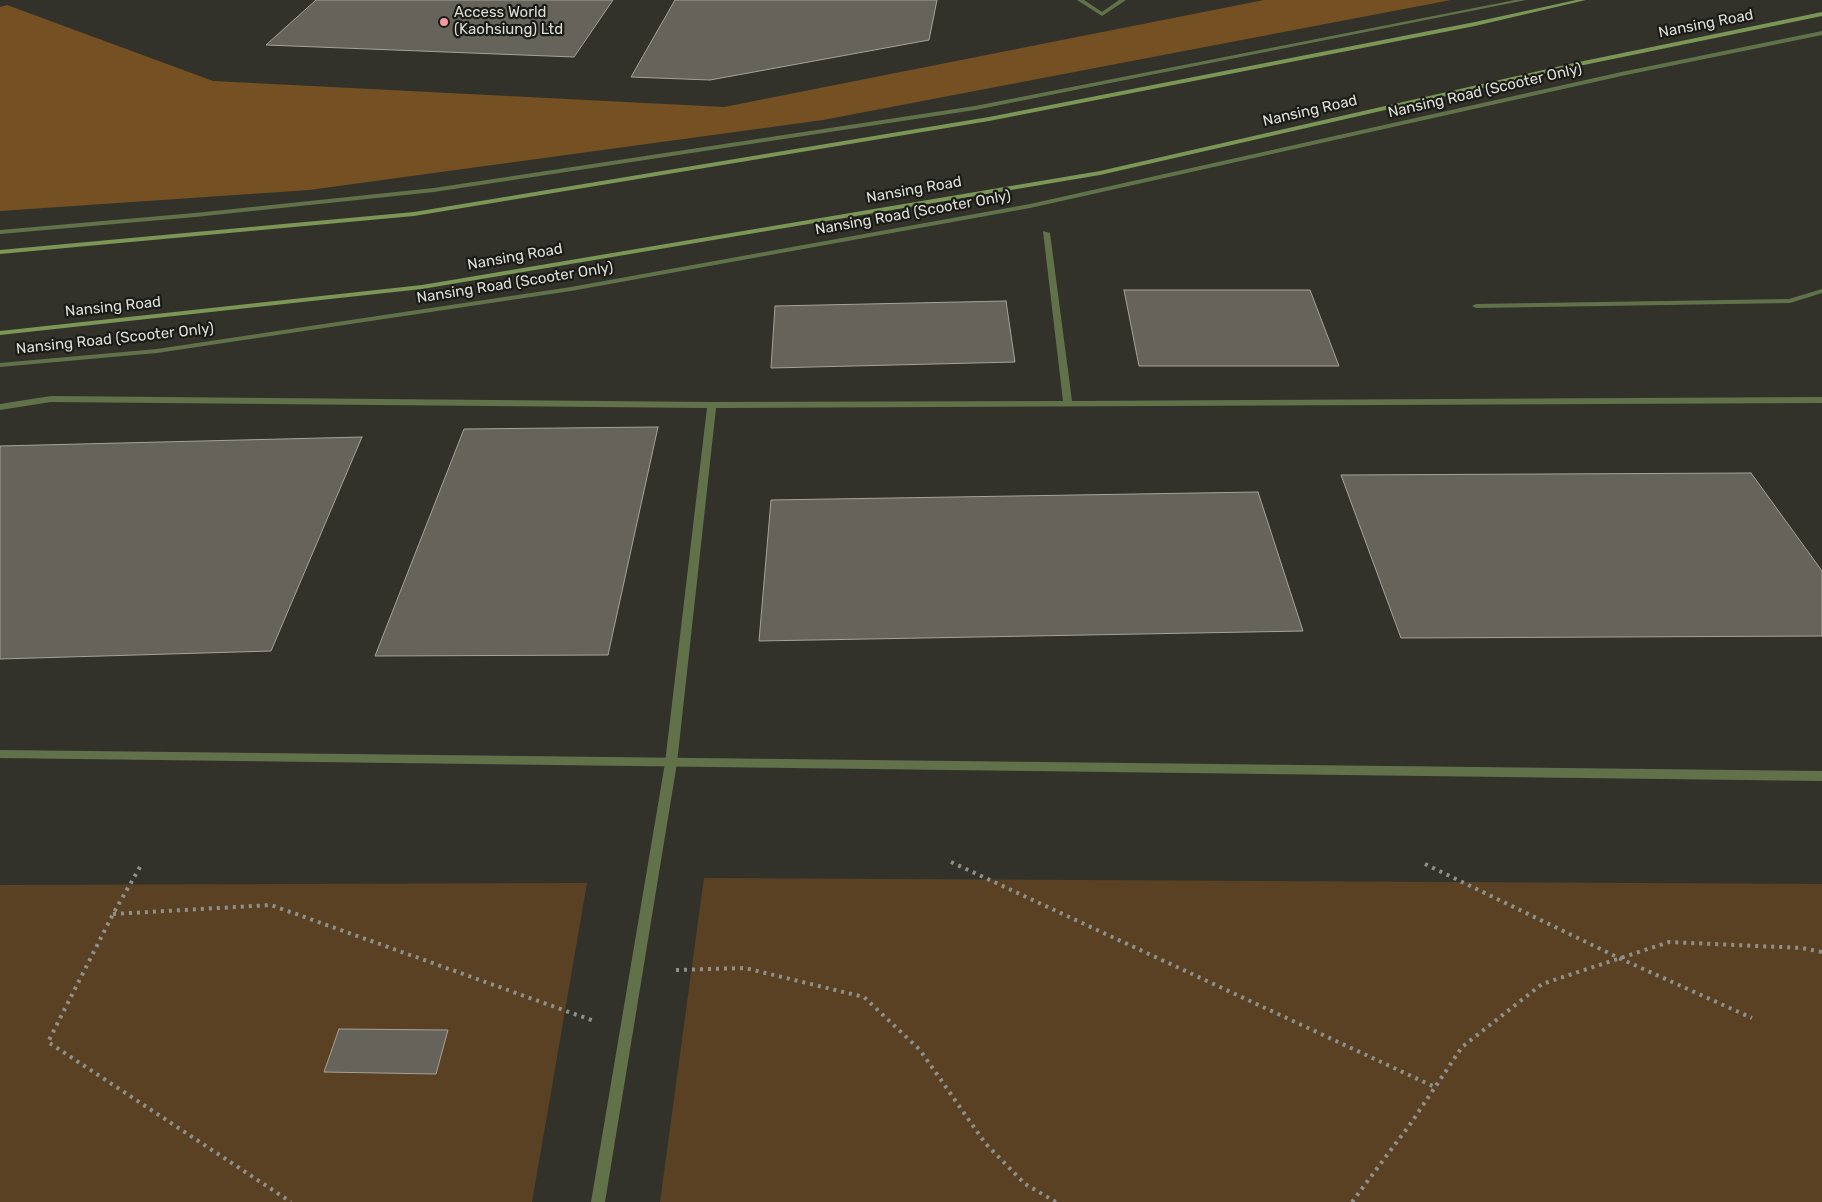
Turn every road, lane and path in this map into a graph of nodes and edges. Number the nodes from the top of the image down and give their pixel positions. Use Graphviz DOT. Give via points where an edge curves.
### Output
graph roads {
  1 [pos="1080,0"];
  2 [pos="1123,0"];
  3 [pos="1523,0"];
  4 [pos="1583,0"];
  5 [pos="1822,14"];
  6 [pos="1822,32"];
  7 [pos="0,232"];
  8 [pos="1046,233"];
  9 [pos="0,252"];
  10 [pos="1822,291"];
  11 [pos="1476,306"];
  12 [pos="0,334"];
  13 [pos="0,365"];
  14 [pos="1822,400"];
  15 [pos="1068,403"];
  16 [pos="712,405"];
  17 [pos="0,407"];
  18 [pos="0,754"];
  19 [pos="671,763"];
  20 [pos="1822,776"];
  21 [pos="951,862"];
  22 [pos="1425,864"];
  23 [pos="140,867"];
  24 [pos="113,914"];
  25 [pos="1822,952"];
  26 [pos="1619,958"];
  27 [pos="676,970"];
  28 [pos="1752,1018"];
  29 [pos="594,1020"];
  30 [pos="1435,1087"];
  31 [pos="290,1202"];
  32 [pos="598,1202"];
  33 [pos="1056,1202"];
  34 [pos="1352,1202"];
  1 -- 2 [label="street" via="1102,14"];
  3 -- 7 [label="street" via="975,108 434,190"];
  4 -- 9 [label="street" via="990,119 414,214"];
  5 -- 12 [label="street, Nansing Road" via="1574,65 1100,173 422,287"];
  6 -- 13 [label="street, Nansing Road (Scooter Only)" via="1030,206 571,289 157,351"];
  8 -- 15 [label="street"];
  10 -- 11 [label="street" via="1790,301"];
  14 -- 15 [label="street"];
  15 -- 16 [label="street"];
  16 -- 17 [label="street" via="51,398"];
  16 -- 19 [label="street"];
  18 -- 19 [label="street"];
  19 -- 20 [label="street"];
  19 -- 32 [label="street"];
  21 -- 30 [label="path"];
  22 -- 26 [label="path"];
  23 -- 24 [label="path"];
  24 -- 29 [label="path" via="271,905"];
  24 -- 31 [label="path" via="48,1042"];
  25 -- 26 [label="path" via="1802,948 1669,942"];
  26 -- 28 [label="path"];
  26 -- 30 [label="path" via="1542,984 1462,1047"];
  27 -- 33 [label="path" via="745,968 864,997 920,1050 985,1143 1026,1184"];
  30 -- 34 [label="path"];
}
